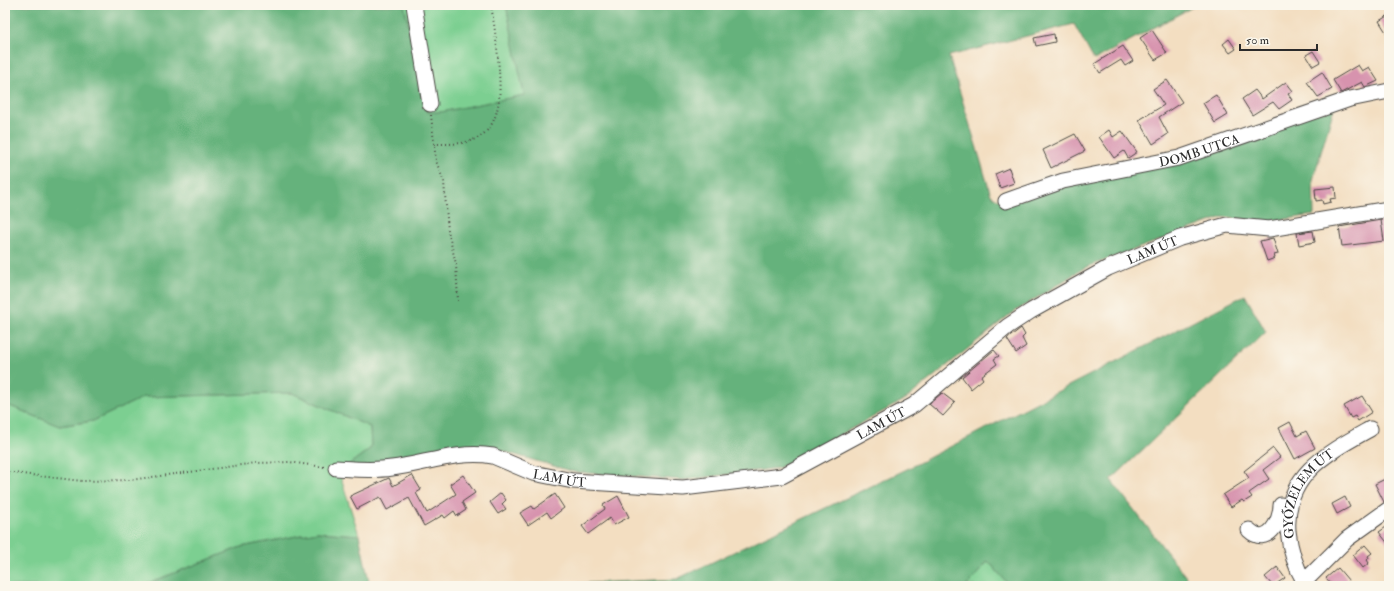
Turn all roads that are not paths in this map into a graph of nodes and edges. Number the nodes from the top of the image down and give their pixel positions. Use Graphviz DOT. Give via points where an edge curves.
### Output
graph roads {
  1 [pos="414,5"];
  2 [pos="1389,91"];
  3 [pos="430,104"];
  4 [pos="1006,201"];
  5 [pos="1389,209"];
  6 [pos="1370,428"];
  7 [pos="336,468"];
  8 [pos="1281,505"];
  9 [pos="1389,509"];
  10 [pos="1278,521"];
  11 [pos="1249,530"];
  12 [pos="1301,584"];
  1 -- 3 [label="street"];
  2 -- 4 [label="street, DOMB UTCA" via="1350,99 1179,158 1063,181"];
  5 -- 7 [label="street, LAM ÚT" via="1269,229 1228,225 1180,238 1108,268 1008,326 914,405 782,476 683,488 573,482 547,477 484,454 426,460 392,468"];
  6 -- 12 [label="street, GYŐZELEM ÚT" via="1343,444 1307,472 1290,502 1287,516 1289,537"];
  8 -- 10 [label="street, GYŐZELEM ÚT"];
  9 -- 12 [label="street" via="1347,539"];
  10 -- 11 [label="street, GYŐZELEM ÚT" via="1262,537 1255,536"];
  10 -- 12 [label="street, GYŐZELEM ÚT" via="1282,551 1289,569"];
}
